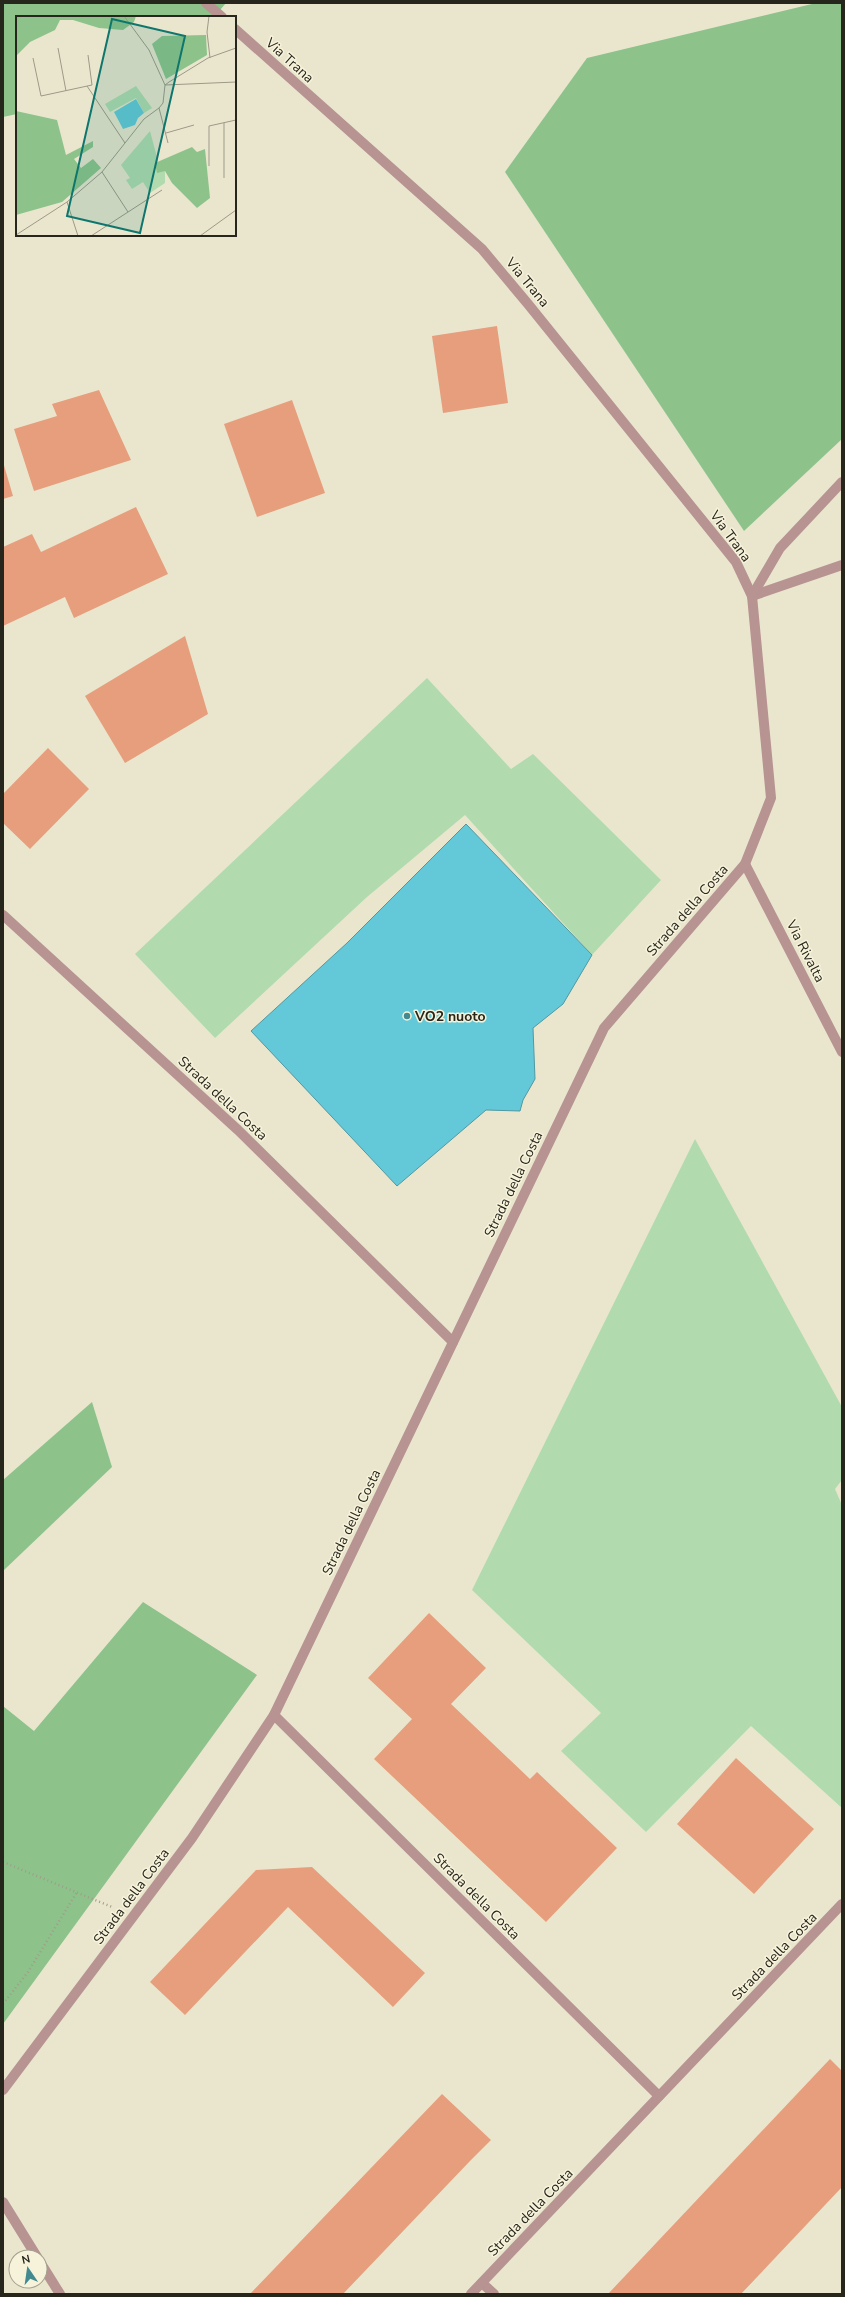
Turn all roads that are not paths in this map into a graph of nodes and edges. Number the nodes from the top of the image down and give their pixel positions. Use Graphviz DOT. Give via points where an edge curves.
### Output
graph roads {
  1 [pos="206,3"];
  2 [pos="221,16"];
  3 [pos="236,30"];
  4 [pos="842,482"];
  5 [pos="842,565"];
  6 [pos="752,596"];
  7 [pos="745,864"];
  8 [pos="3,915"];
  9 [pos="842,1052"];
  10 [pos="453,1342"];
  11 [pos="274,1715"];
  12 [pos="842,1904"];
  13 [pos="3,2090"];
  14 [pos="659,2096"];
  15 [pos="3,2202"];
  16 [pos="32,2249"];
  17 [pos="48,2275"];
  18 [pos="482,2283"];
  19 [pos="60,2294"];
  20 [pos="471,2294"];
  21 [pos="494,2294"];
  1 -- 2 [label="street"];
  3 -- 6 [label="street, Via Trana" via="482,249 736,562"];
  4 -- 6 [label="street" via="780,548"];
  5 -- 6 [label="street"];
  6 -- 7 [label="street, Strada della Costa" via="771,798"];
  7 -- 9 [label="street, Via Rivalta"];
  7 -- 10 [label="street, Strada della Costa" via="604,1028"];
  8 -- 10 [label="street, Strada della Costa" via="238,1130"];
  10 -- 11 [label="street, Strada della Costa"];
  11 -- 13 [label="street, Strada della Costa" via="192,1838"];
  11 -- 14 [label="street, Strada della Costa"];
  12 -- 14 [label="street, Strada della Costa"];
  14 -- 18 [label="street, Strada della Costa"];
  15 -- 16 [label="street"];
  17 -- 19 [label="street"];
  18 -- 20 [label="street, Strada della Costa"];
  18 -- 21 [label="street"];
}
